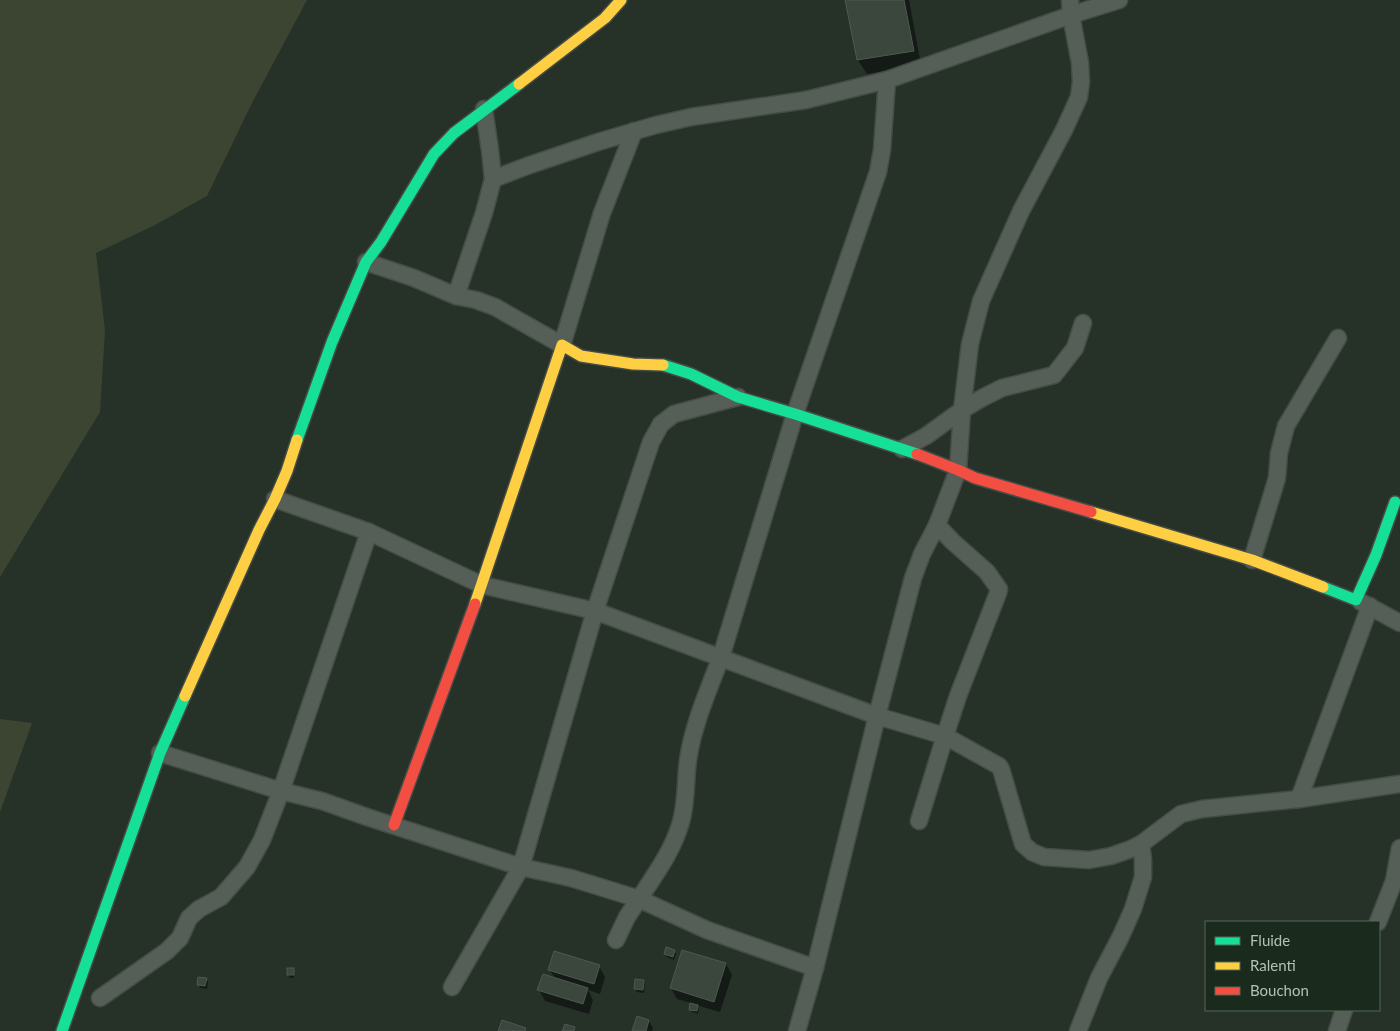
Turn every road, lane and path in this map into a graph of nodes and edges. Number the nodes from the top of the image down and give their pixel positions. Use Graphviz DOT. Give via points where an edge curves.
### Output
graph roads {
  1 [pos="620,0"];
  2 [pos="1119,0"];
  3 [pos="1070,8"];
  4 [pos="888,80"];
  5 [pos="484,110"];
  6 [pos="634,131"];
  7 [pos="493,179"];
  8 [pos="366,262"];
  9 [pos="456,296"];
  10 [pos="1083,323"];
  11 [pos="1338,338"];
  12 [pos="562,345"];
  13 [pos="738,397"];
  14 [pos="962,410"];
  15 [pos="795,414"];
  16 [pos="902,449"];
  17 [pos="958,470"];
  18 [pos="275,499"];
  19 [pos="1395,502"];
  20 [pos="937,525"];
  21 [pos="369,532"];
  22 [pos="1252,560"];
  23 [pos="482,585"];
  24 [pos="1363,603"];
  25 [pos="595,611"];
  26 [pos="1400,623"];
  27 [pos="721,658"];
  28 [pos="877,716"];
  29 [pos="945,736"];
  30 [pos="160,753"];
  31 [pos="1400,784"];
  32 [pos="281,791"];
  33 [pos="1299,799"];
  34 [pos="919,821"];
  35 [pos="394,825"];
  36 [pos="1141,844"];
  37 [pos="1400,848"];
  38 [pos="521,867"];
  39 [pos="639,900"];
  40 [pos="1378,921"];
  41 [pos="616,940"];
  42 [pos="815,968"];
  43 [pos="452,987"];
  44 [pos="100,998"];
  45 [pos="1344,1011"];
  46 [pos="62,1031"];
  47 [pos="797,1031"];
  48 [pos="1078,1031"];
  49 [pos="1337,1031"];
  1 -- 5 [label="street" via="605,18"];
  2 -- 3 [label="street"];
  3 -- 4 [label="street"];
  3 -- 14 [label="street" via="1080,63 1079,97 1021,211 981,301 970,344"];
  4 -- 6 [label="street" via="806,100 691,117"];
  4 -- 15 [label="street" via="878,172"];
  5 -- 7 [label="street"];
  5 -- 8 [label="street" via="454,133 434,154"];
  6 -- 7 [label="street"];
  6 -- 12 [label="street" via="602,213"];
  7 -- 9 [label="street"];
  8 -- 9 [label="street"];
  8 -- 18 [label="street" via="332,342"];
  9 -- 12 [label="street" via="495,306"];
  10 -- 14 [label="street" via="1075,348 1054,375 1002,388"];
  11 -- 22 [label="street" via="1286,426 1277,478"];
  12 -- 13 [label="street" via="581,356 668,366"];
  12 -- 23 [label="street"];
  13 -- 15 [label="street"];
  13 -- 25 [label="street" via="674,414 661,424 651,442"];
  14 -- 16 [label="street"];
  14 -- 17 [label="street"];
  15 -- 16 [label="street"];
  15 -- 27 [label="street"];
  16 -- 17 [label="street"];
  17 -- 20 [label="street"];
  17 -- 22 [label="street" via="1011,490"];
  18 -- 21 [label="street"];
  18 -- 30 [label="street"];
  19 -- 24 [label="street"];
  20 -- 28 [label="street" via="913,578"];
  20 -- 29 [label="street" via="987,572 999,589"];
  21 -- 23 [label="street"];
  21 -- 32 [label="street"];
  22 -- 24 [label="street"];
  23 -- 25 [label="street"];
  23 -- 35 [label="street"];
  24 -- 26 [label="street"];
  24 -- 33 [label="street"];
  25 -- 27 [label="street"];
  25 -- 38 [label="street"];
  27 -- 28 [label="street"];
  27 -- 39 [label="street" via="692,741 680,825 667,854"];
  28 -- 29 [label="street"];
  28 -- 42 [label="street"];
  29 -- 34 [label="street"];
  29 -- 36 [label="street" via="999,766 1023,844 1032,852 1044,858 1089,860 1111,856"];
  30 -- 32 [label="street"];
  30 -- 46 [label="street"];
  31 -- 33 [label="street"];
  32 -- 35 [label="street"];
  32 -- 44 [label="street" via="262,840 247,867 221,897 189,918 180,938 167,951"];
  33 -- 36 [label="street" via="1182,814"];
  35 -- 38 [label="street"];
  36 -- 48 [label="street" via="1143,877 1133,908"];
  37 -- 40 [label="street" via="1394,880"];
  38 -- 39 [label="street" via="572,878"];
  38 -- 43 [label="street"];
  39 -- 41 [label="street"];
  39 -- 42 [label="street" via="707,930"];
  42 -- 47 [label="street"];
  45 -- 49 [label="street"];
}
